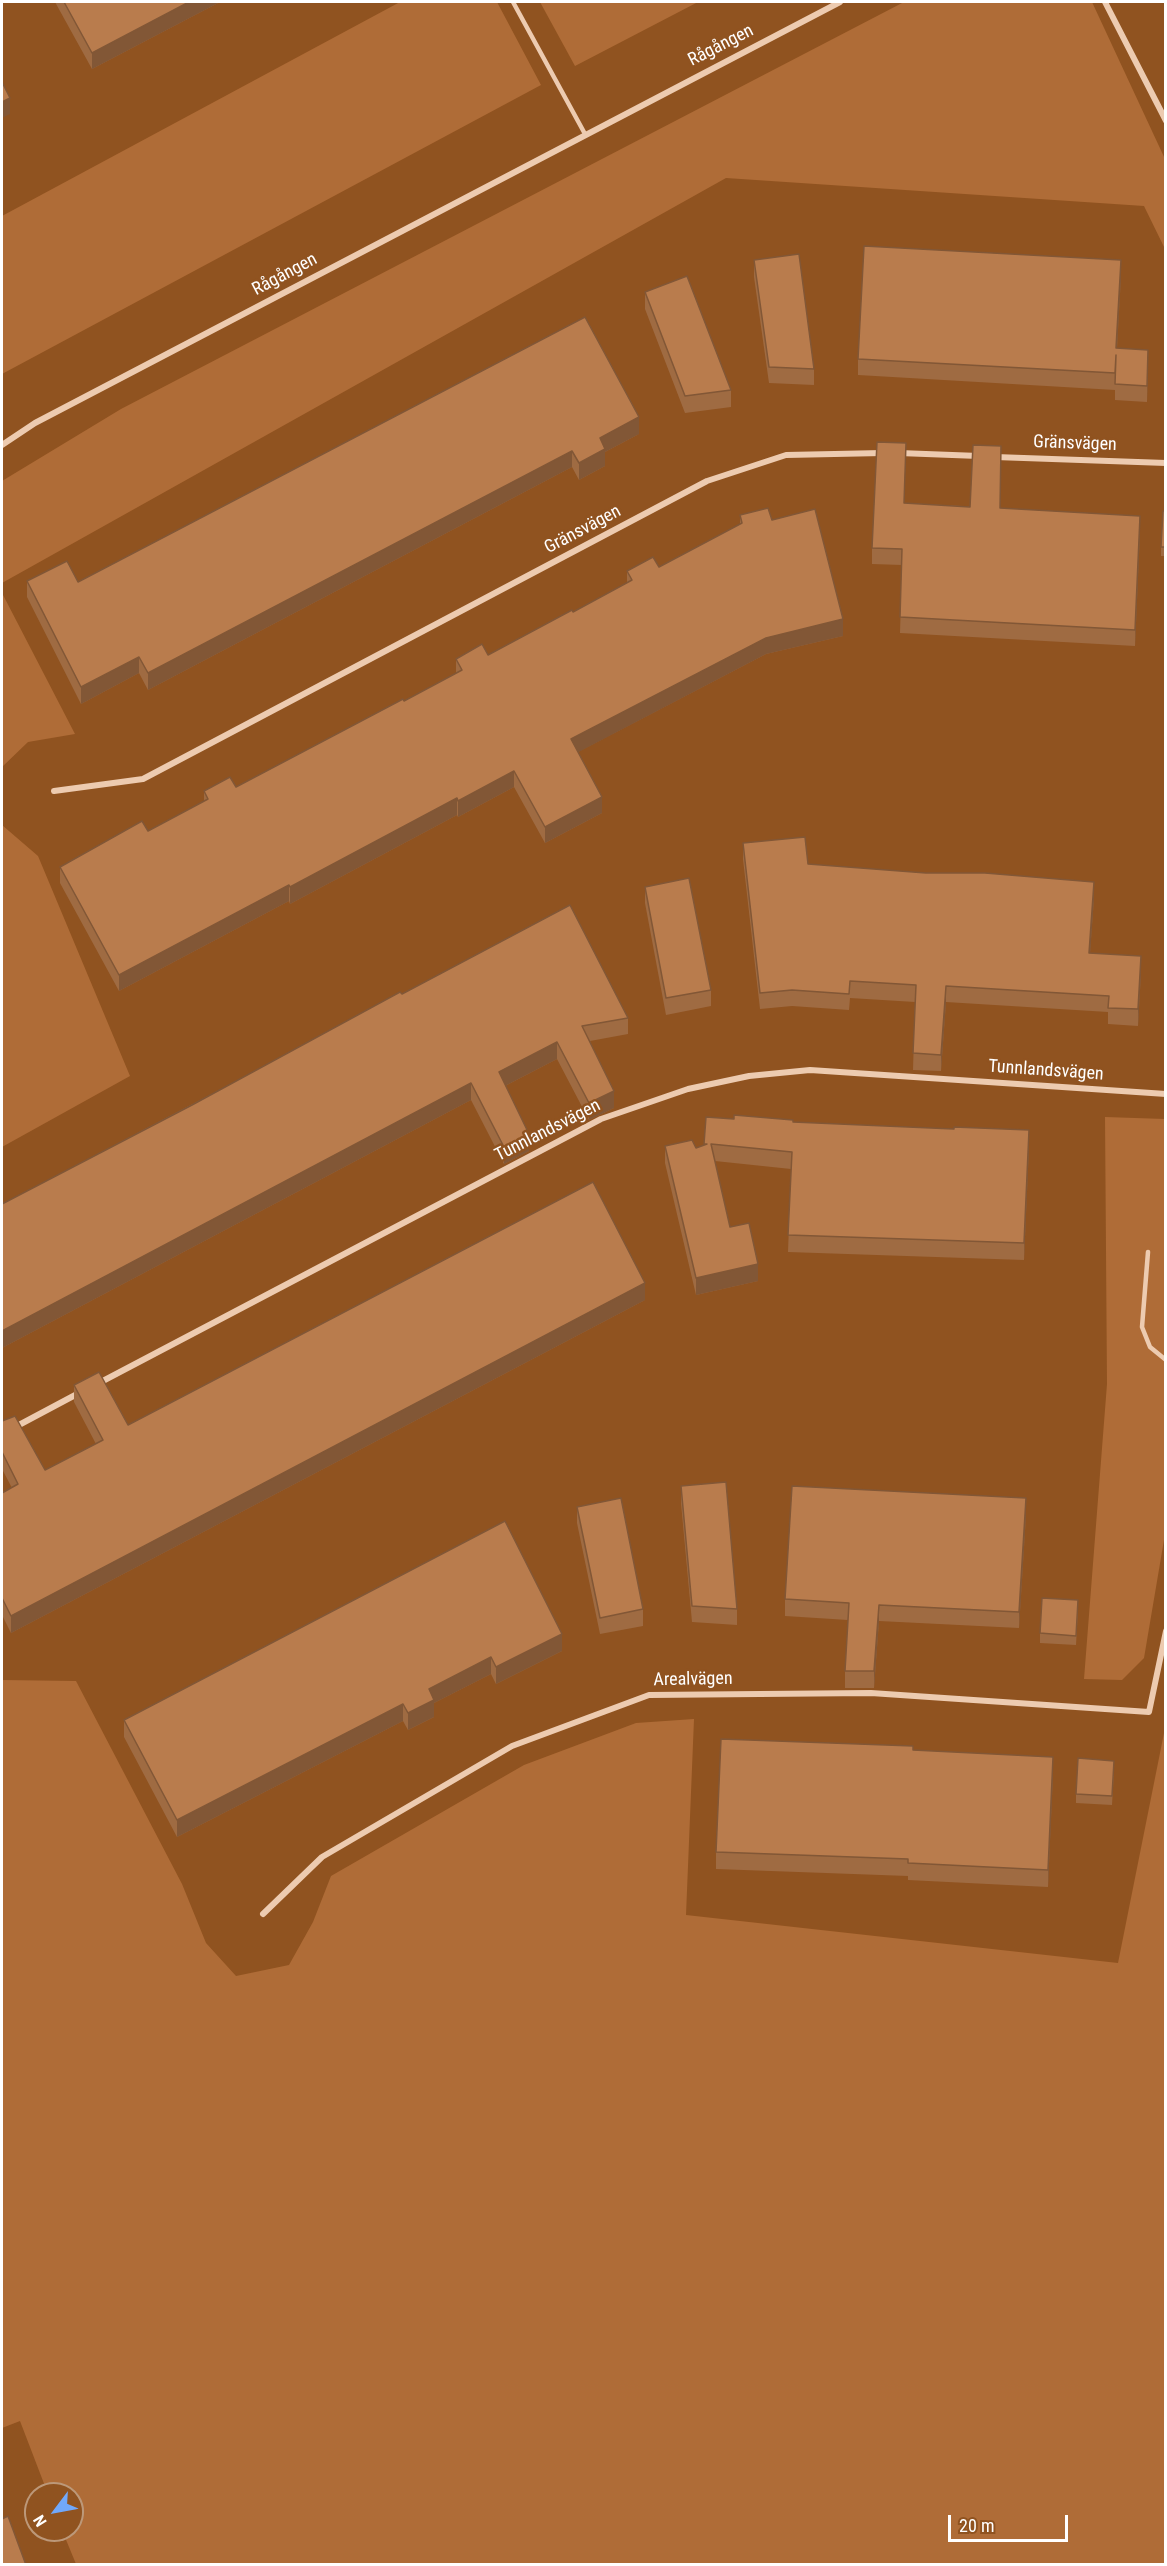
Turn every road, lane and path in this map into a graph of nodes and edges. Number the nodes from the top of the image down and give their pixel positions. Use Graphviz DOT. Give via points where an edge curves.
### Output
graph roads {
  1 [pos="513,2"];
  2 [pos="840,2"];
  3 [pos="1105,2"];
  4 [pos="1166,121"];
  5 [pos="585,134"];
  6 [pos="2,445"];
  7 [pos="1166,463"];
  8 [pos="54,791"];
  9 [pos="1166,1094"];
  10 [pos="1148,1252"];
  11 [pos="1166,1360"];
  12 [pos="96,1384"];
  13 [pos="86,1389"];
  14 [pos="2,1434"];
  15 [pos="1166,1631"];
  16 [pos="263,1914"];
  1 -- 5 [label="lane"];
  2 -- 5 [label="street, Rågången"];
  3 -- 4 [label="street"];
  5 -- 6 [label="street, Rågången" via="35,423"];
  7 -- 8 [label="street, Gränsvägen" via="889,453 786,455 707,481 143,779"];
  9 -- 12 [label="street, Tunnlandsvägen" via="810,1070 749,1076 688,1089 601,1119"];
  10 -- 11 [label="lane" via="1142,1327 1150,1347"];
  13 -- 14 [label="street"];
  15 -- 16 [label="street, Arealvägen" via="1149,1712 870,1693 649,1695 512,1746 322,1857"];
}
